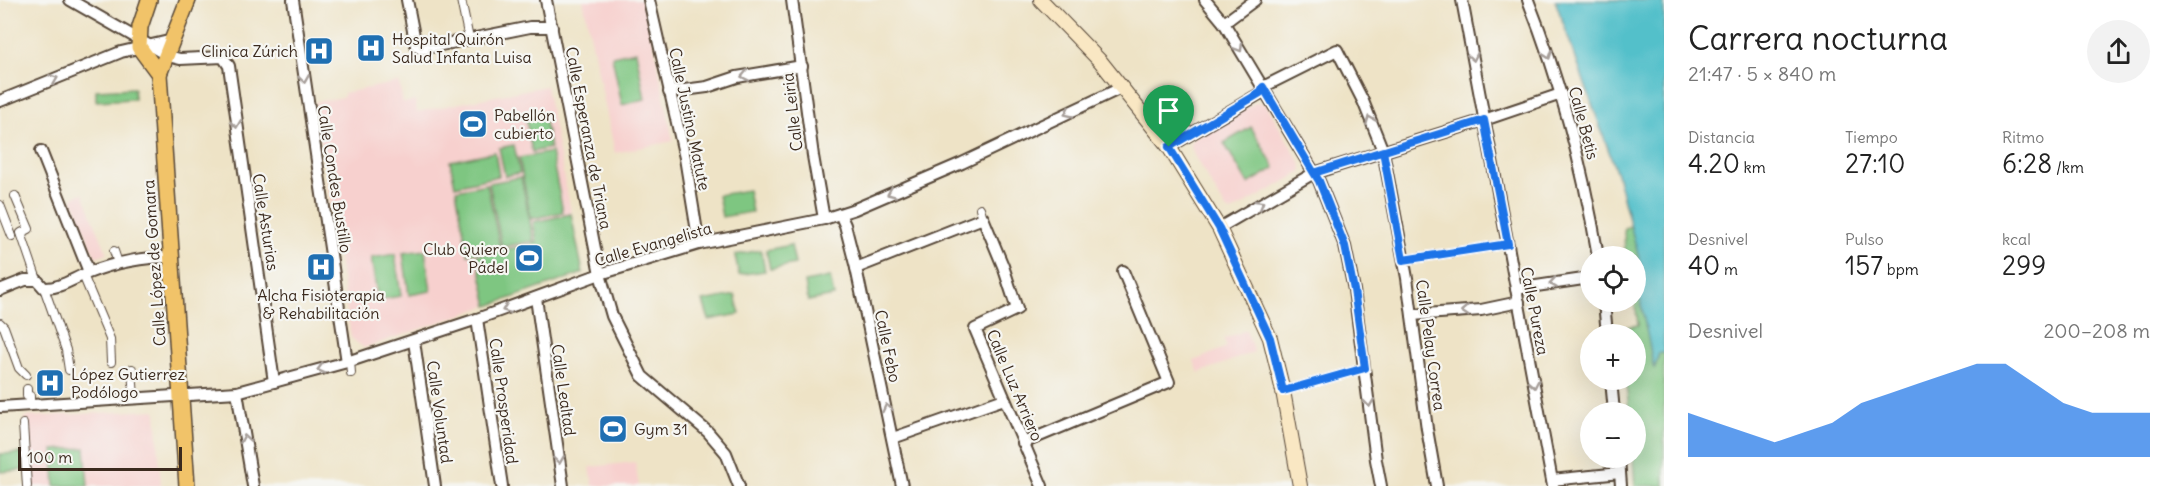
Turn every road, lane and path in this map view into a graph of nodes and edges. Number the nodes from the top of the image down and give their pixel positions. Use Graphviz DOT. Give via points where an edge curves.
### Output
graph roads {
  1 [pos="70,0"];
  2 [pos="149,0"];
  3 [pos="188,0"];
  4 [pos="292,0"];
  5 [pos="407,0"];
  6 [pos="461,0"];
  7 [pos="546,0"];
  8 [pos="649,0"];
  9 [pos="792,0"];
  10 [pos="1041,0"];
  11 [pos="1205,0"];
  12 [pos="1255,0"];
  13 [pos="1462,0"];
  14 [pos="1528,0"];
  15 [pos="1224,23"];
  16 [pos="552,27"];
  17 [pos="469,39"];
  18 [pos="173,40"];
  19 [pos="142,44"];
  20 [pos="168,56"];
  21 [pos="802,66"];
  22 [pos="159,74"];
  23 [pos="1263,87"];
  24 [pos="1121,88"];
  25 [pos="669,92"];
  26 [pos="1561,94"];
  27 [pos="0,100"];
  28 [pos="1484,120"];
  29 [pos="1169,147"];
  30 [pos="41,151"];
  31 [pos="1383,151"];
  32 [pos="1314,173"];
  33 [pos="15,196"];
  34 [pos="0,205"];
  35 [pos="840,214"];
  36 [pos="824,219"];
  37 [pos="1219,228"];
  38 [pos="12,236"];
  39 [pos="699,244"];
  40 [pos="1508,244"];
  41 [pos="1596,246"];
  42 [pos="114,251"];
  43 [pos="172,257"];
  44 [pos="1403,260"];
  45 [pos="118,263"];
  46 [pos="856,268"];
  47 [pos="1123,272"];
  48 [pos="86,274"];
  49 [pos="600,274"];
  50 [pos="1580,279"];
  51 [pos="40,284"];
  52 [pos="1516,289"];
  53 [pos="0,290"];
  54 [pos="536,298"];
  55 [pos="1519,302"];
  56 [pos="1412,315"];
  57 [pos="477,319"];
  58 [pos="0,323"];
  59 [pos="414,341"];
  60 [pos="111,362"];
  61 [pos="349,366"];
  62 [pos="1365,368"];
  63 [pos="132,369"];
  64 [pos="69,370"];
  65 [pos="26,375"];
  66 [pos="274,382"];
  67 [pos="27,389"];
  68 [pos="1283,391"];
  69 [pos="237,392"];
  70 [pos="181,397"];
  71 [pos="134,398"];
  72 [pos="1004,399"];
  73 [pos="30,405"];
  74 [pos="0,406"];
  75 [pos="23,424"];
  76 [pos="893,438"];
  77 [pos="1023,443"];
  78 [pos="1619,468"];
  79 [pos="1620,473"];
  80 [pos="1552,483"];
  81 [pos="27,486"];
  82 [pos="187,486"];
  83 [pos="253,486"];
  84 [pos="435,486"];
  85 [pos="502,486"];
  86 [pos="563,486"];
  87 [pos="739,486"];
  88 [pos="902,486"];
  89 [pos="1042,486"];
  90 [pos="1300,486"];
  91 [pos="1381,486"];
  92 [pos="1437,486"];
  93 [pos="1621,486"];
  1 -- 19 [label="street"];
  2 -- 19 [label="main road" via="140,27"];
  3 -- 18 [label="main road"];
  4 -- 61 [label="street, Calle Condes Bustillo, one-way"];
  5 -- 17 [label="street" via="418,48"];
  6 -- 17 [label="street"];
  7 -- 16 [label="street, Calle Esperanza de Triana"];
  8 -- 25 [label="street, Calle Justino Matute"];
  9 -- 21 [label="street, Calle Leiria"];
  10 -- 24 [label="main road"];
  11 -- 15 [label="street"];
  12 -- 15 [label="street"];
  13 -- 28 [label="street, Calle Pureza, one-way"];
  14 -- 26 [label="street, Calle Betis, one-way"];
  15 -- 23 [label="street, one-way"];
  16 -- 17 [label="street" via="530,27"];
  16 -- 49 [label="street, Calle Esperanza de Triana"];
  18 -- 19 [label="street"];
  18 -- 20 [label="main road"];
  19 -- 20 [label="street"];
  19 -- 22 [label="main road"];
  27 -- 19 [label="street, one-way"];
  20 -- 22 [label="main road"];
  20 -- 66 [label="street, Calle Asturias, one-way" via="223,57 229,66"];
  21 -- 25 [label="street, one-way"];
  21 -- 36 [label="street, Calle Leiria"];
  22 -- 43 [label="main road, Calle López de Gomara"];
  23 -- 29 [label="street" via="1260,93"];
  31 -- 23 [label="street, Calle Pelay Correa, one-way" via="1337,50"];
  23 -- 32 [label="street"];
  24 -- 29 [label="main road"];
  24 -- 35 [label="street, Calle Evangelista, one-way" via="962,165"];
  25 -- 39 [label="street, Calle Justino Matute"];
  26 -- 28 [label="street"];
  26 -- 41 [label="street, Calle Betis" via="1585,182"];
  28 -- 31 [label="street"];
  28 -- 40 [label="street, Calle Pureza"];
  29 -- 37 [label="main road"];
  30 -- 48 [label="street"];
  31 -- 32 [label="street"];
  31 -- 44 [label="street, Calle Pelay Correa"];
  37 -- 32 [label="street, one-way"];
  32 -- 62 [label="street" via="1345,246"];
  33 -- 51 [label="street" via="29,229 21,232"];
  34 -- 38 [label="street"];
  35 -- 36 [label="street, Calle Evangelista"];
  35 -- 46 [label="street, Calle Febo"];
  36 -- 39 [label="street, Calle Evangelista"];
  37 -- 68 [label="main road" via="1270,338"];
  39 -- 49 [label="street, Calle Evangelista"];
  40 -- 44 [label="street"];
  40 -- 52 [label="street, Calle Pureza"];
  42 -- 45 [label="street"];
  43 -- 45 [label="street"];
  43 -- 70 [label="main road, Calle López de Gomara"];
  44 -- 56 [label="street, Calle Pelay Correa"];
  45 -- 48 [label="street"];
  46 -- 72 [label="street, Calle Luz Arriero" via="982,213 1017,309 975,329"];
  76 -- 46 [label="street, Calle Febo, one-way"];
  47 -- 77 [label="street" via="1169,382"];
  48 -- 51 [label="street" via="52,288"];
  48 -- 60 [label="street" via="110,339"];
  49 -- 54 [label="street, Calle Evangelista"];
  49 -- 87 [label="street, Calle Esperanza de Triana" via="612,316 642,376 708,432 726,453"];
  50 -- 52 [label="street, one-way"];
  51 -- 53 [label="street" via="26,280"];
  51 -- 64 [label="street" via="66,350"];
  52 -- 55 [label="street, Calle Pureza"];
  54 -- 57 [label="street, Calle Evangelista, one-way"];
  54 -- 86 [label="street, Calle Lealtad, one-way"];
  55 -- 56 [label="street, one-way" via="1481,310"];
  55 -- 80 [label="street, Calle Pureza, one-way"];
  56 -- 92 [label="street, Calle Pelay Correa"];
  57 -- 59 [label="street, Calle Evangelista"];
  57 -- 85 [label="street, Calle Prosperidad"];
  58 -- 65 [label="street" via="19,368"];
  59 -- 61 [label="street, Calle Evangelista"];
  59 -- 84 [label="street, Calle Voluntad"];
  61 -- 66 [label="street, Calle Evangelista, one-way"];
  62 -- 68 [label="street"];
  62 -- 91 [label="street, one-way"];
  63 -- 71 [label="street"];
  66 -- 69 [label="street, Calle Evangelista"];
  67 -- 73 [label="street"];
  68 -- 90 [label="main road"];
  69 -- 70 [label="street, Calle Evangelista"];
  83 -- 69 [label="street, one-way"];
  70 -- 71 [label="street, Calle Evangelista"];
  70 -- 82 [label="main road, Calle López de Gomara"];
  71 -- 73 [label="street, Calle Evangelista"];
  72 -- 76 [label="street"];
  72 -- 77 [label="street, Calle Luz Arriero"];
  73 -- 74 [label="street, Calle Evangelista"];
  75 -- 81 [label="street"];
  76 -- 88 [label="street, Calle Febo"];
  77 -- 89 [label="street, Calle Luz Arriero"];
  78 -- 79 [label="street"];
  79 -- 80 [label="street"];
  79 -- 93 [label="street"];
}
